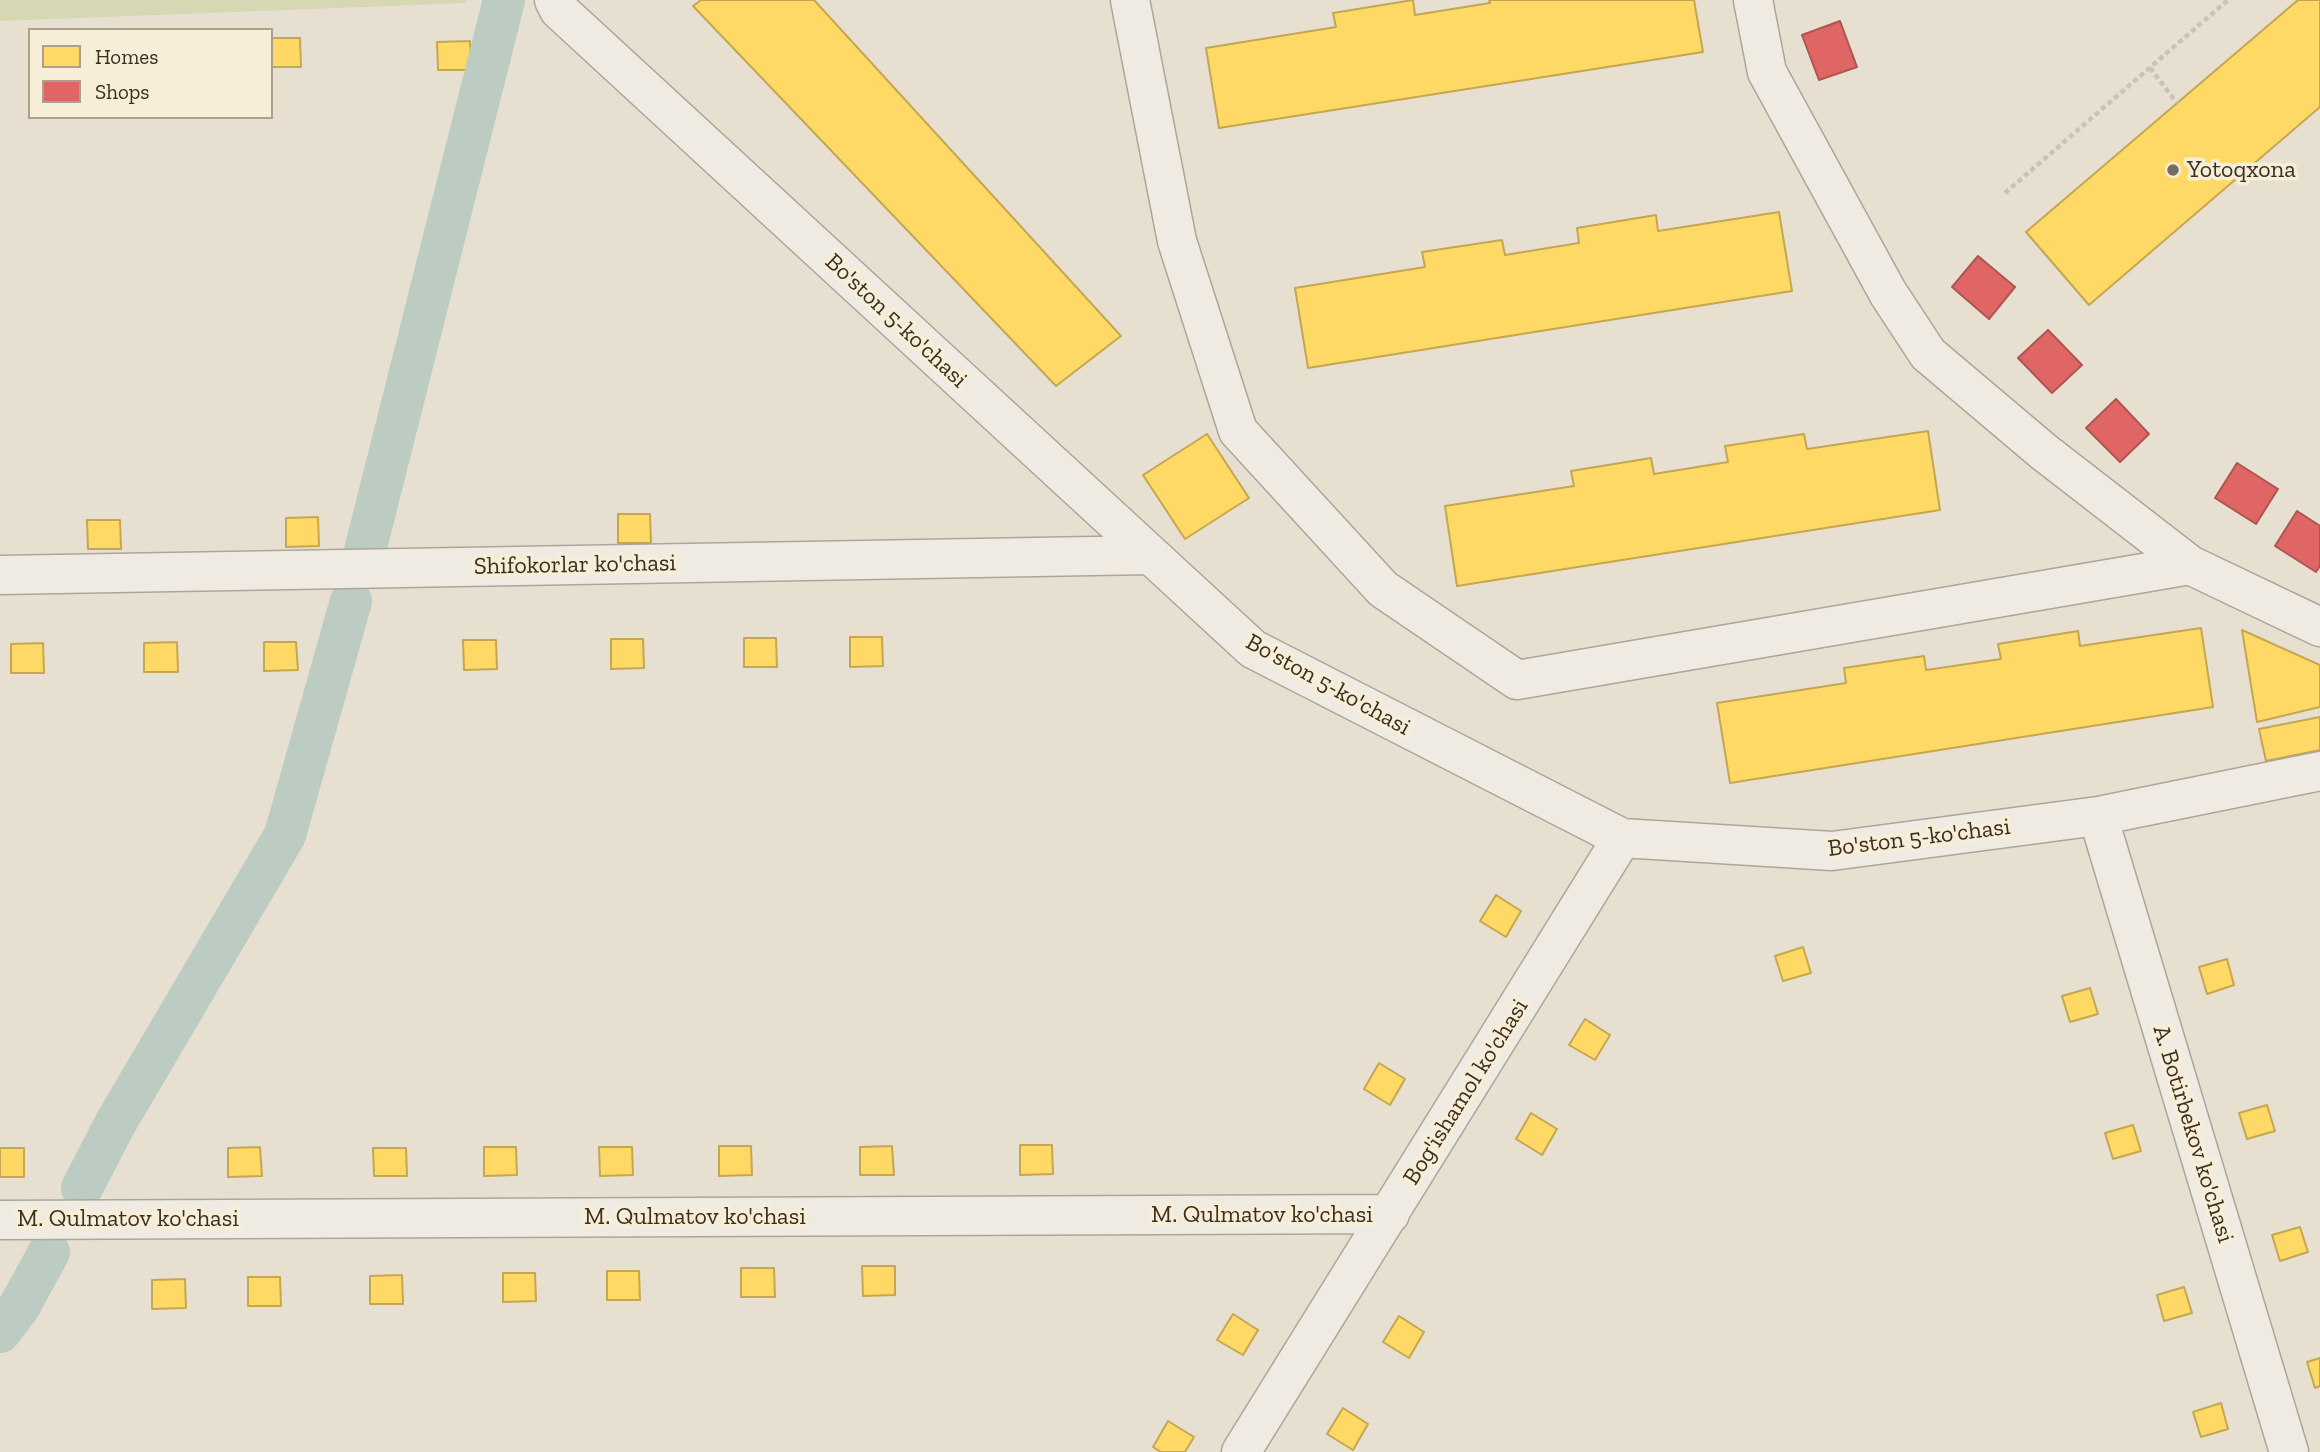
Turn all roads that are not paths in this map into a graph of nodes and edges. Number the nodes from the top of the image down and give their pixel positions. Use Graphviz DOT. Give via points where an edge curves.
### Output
graph roads {
  1 [pos="554,0"];
  2 [pos="1130,0"];
  3 [pos="1753,0"];
  4 [pos="1150,555"];
  5 [pos="2190,565"];
  6 [pos="0,575"];
  7 [pos="2320,627"];
  8 [pos="2320,771"];
  9 [pos="2098,816"];
  10 [pos="1622,838"];
  11 [pos="1390,1214"];
  12 [pos="0,1220"];
  13 [pos="1241,1452"];
  14 [pos="2288,1452"];
  1 -- 4 [label="street, Bo'ston 5-ko'chasi" via="559,10"];
  2 -- 5 [label="street" via="1177,241 1238,431 1382,589 1517,680"];
  3 -- 5 [label="street" via="1768,72 1888,293 1928,354 2044,452"];
  4 -- 6 [label="street, Shifokorlar ko'chasi"];
  4 -- 10 [label="street, Bo'ston 5-ko'chasi" via="1253,649"];
  5 -- 7 [label="street"];
  8 -- 9 [label="street, Bo'ston 5-ko'chasi"];
  9 -- 10 [label="street, Bo'ston 5-ko'chasi" via="1832,851"];
  9 -- 14 [label="street, A. Botirbekov ko'chasi"];
  10 -- 11 [label="street, Bog'ishamol ko'chasi"];
  11 -- 12 [label="street, M. Qulmatov ko'chasi"];
  11 -- 13 [label="street, Bog'ishamol ko'chasi"];
}
